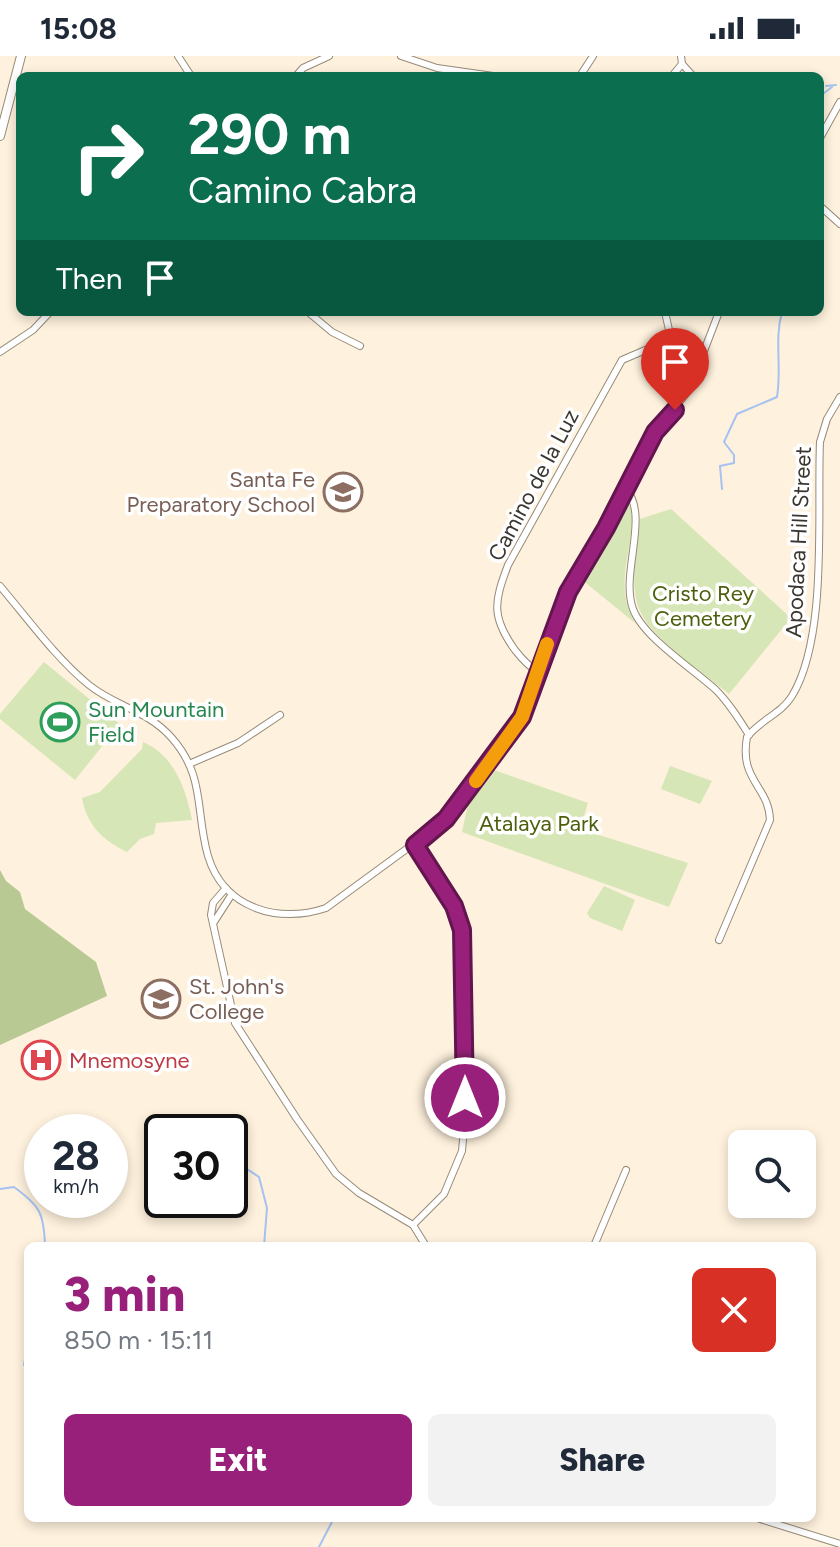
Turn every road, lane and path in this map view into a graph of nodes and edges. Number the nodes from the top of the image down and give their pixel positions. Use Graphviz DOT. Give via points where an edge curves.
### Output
graph roads {
  1 [pos="329,56"];
  2 [pos="401,56"];
  3 [pos="681,56"];
  4 [pos="302,57"];
  5 [pos="682,64"];
  6 [pos="303,68"];
  7 [pos="300,72"];
  8 [pos="465,72"];
  9 [pos="675,72"];
  10 [pos="689,72"];
  11 [pos="16,75"];
  12 [pos="840,102"];
  13 [pos="824,131"];
  14 [pos="0,136"];
  15 [pos="824,210"];
  16 [pos="840,224"];
  17 [pos="46,316"];
  18 [pos="313,316"];
  19 [pos="666,316"];
  20 [pos="718,316"];
  21 [pos="671,339"];
  22 [pos="360,346"];
  23 [pos="0,352"];
  24 [pos="702,363"];
  25 [pos="840,397"];
  26 [pos="626,489"];
  27 [pos="0,586"];
  28 [pos="538,672"];
  29 [pos="280,715"];
  30 [pos="749,735"];
  31 [pos="189,764"];
  32 [pos="415,845"];
  33 [pos="229,891"];
  34 [pos="719,940"];
  35 [pos="626,1170"];
  36 [pos="413,1225"];
  37 [pos="424,1242"];
  38 [pos="596,1242"];
  39 [pos="770,1522"];
  40 [pos="840,1544"];
  1 -- 6 [label="street"];
  2 -- 8 [label="street"];
  3 -- 5 [label="street"];
  4 -- 6 [label="street"];
  5 -- 9 [label="street"];
  5 -- 10 [label="street"];
  6 -- 7 [label="street"];
  11 -- 14 [label="street"];
  12 -- 13 [label="street"];
  15 -- 16 [label="street"];
  17 -- 23 [label="street"];
  18 -- 22 [label="street"];
  19 -- 21 [label="street"];
  20 -- 24 [label="street"];
  21 -- 24 [label="street"];
  21 -- 28 [label="street, Camino de la Luz" via="622,360 508,565 499,588 499,624 525,663"];
  24 -- 26 [label="street" via="682,401 655,432"];
  25 -- 30 [label="street, Apodaca Hill Street" via="820,442 810,658 786,704"];
  26 -- 28 [label="street" via="560,609"];
  26 -- 30 [label="street" via="636,518 630,597 637,617 724,699"];
  27 -- 31 [label="street" via="79,677 154,721"];
  28 -- 32 [label="street" via="527,706 506,740 446,819"];
  29 -- 31 [label="street" via="238,743"];
  30 -- 34 [label="street" via="747,771 770,820"];
  31 -- 33 [label="street" via="199,790 208,856"];
  32 -- 33 [label="street" via="326,908 305,914 263,912"];
  32 -- 36 [label="street" via="454,906 462,930 465,1080 458,1164 444,1194"];
  33 -- 36 [label="street" via="210,909 235,1023 312,1143 348,1186"];
  35 -- 38 [label="street"];
  36 -- 37 [label="street"];
  39 -- 40 [label="street"];
}
